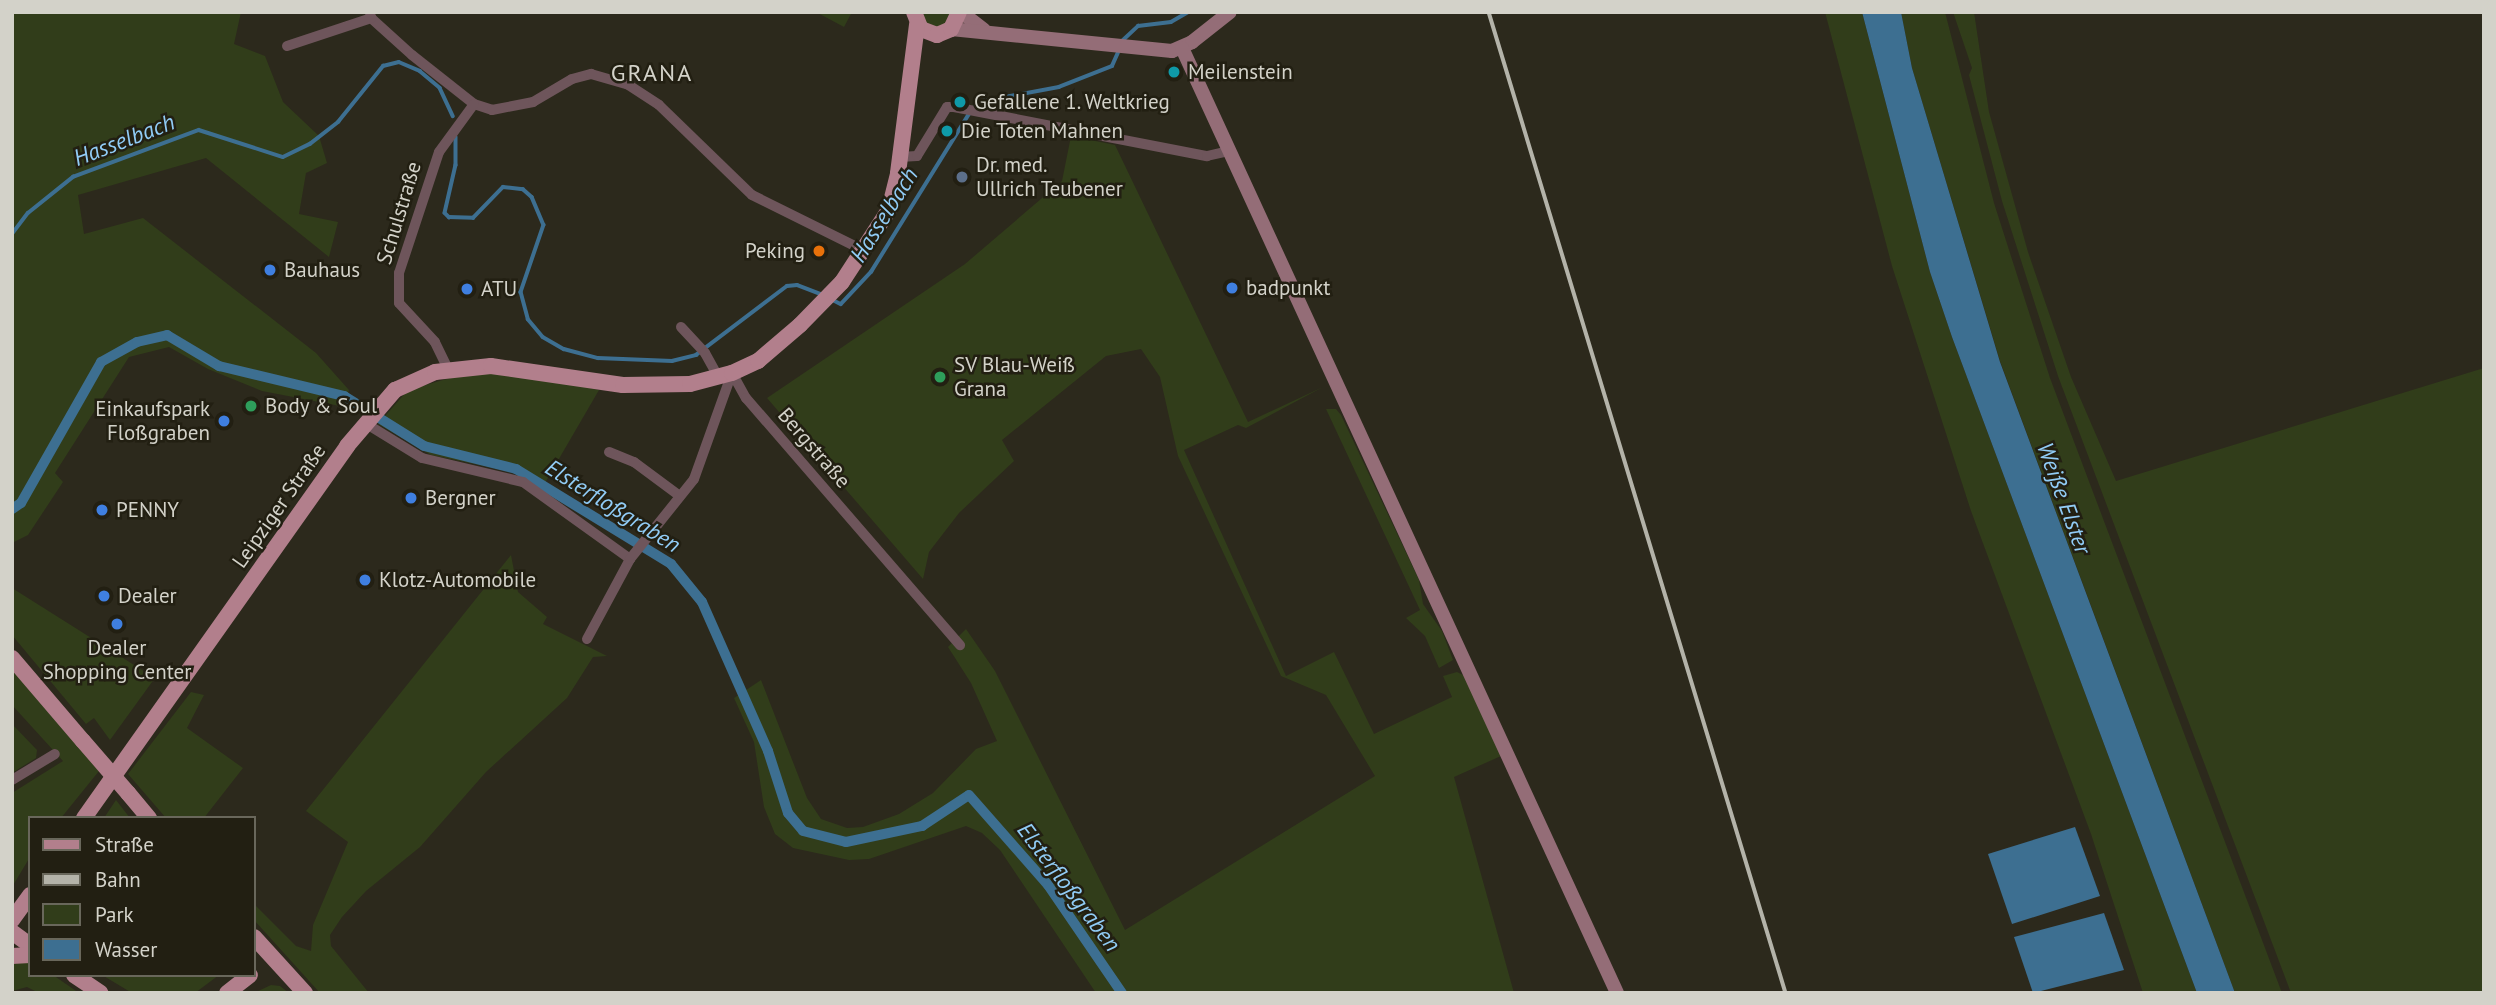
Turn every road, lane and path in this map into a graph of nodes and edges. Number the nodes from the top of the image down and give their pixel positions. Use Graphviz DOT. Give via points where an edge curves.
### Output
graph roads {
  1 [pos="960,12"];
  2 [pos="1230,12"];
  3 [pos="371,15"];
  4 [pos="916,18"];
  5 [pos="984,30"];
  6 [pos="944,32"];
  7 [pos="287,47"];
  8 [pos="1182,48"];
  9 [pos="912,69"];
  10 [pos="474,104"];
  11 [pos="1229,151"];
  12 [pos="904,157"];
  13 [pos="864,251"];
  14 [pos="681,327"];
  15 [pos="448,369"];
  16 [pos="726,376"];
  17 [pos="370,416"];
  18 [pos="609,452"];
  19 [pos="680,496"];
  20 [pos="630,559"];
  21 [pos="587,639"];
  22 [pos="960,645"];
  23 [pos="15,661"];
  24 [pos="55,754"];
  25 [pos="12,780"];
  26 [pos="85,816"];
  27 [pos="147,816"];
  28 [pos="28,898"];
  29 [pos="12,920"];
  30 [pos="12,932"];
  31 [pos="256,939"];
  32 [pos="28,944"];
  33 [pos="272,958"];
  34 [pos="256,971"];
  35 [pos="77,977"];
  36 [pos="102,993"];
  37 [pos="305,993"];
  38 [pos="1617,993"];
  1 -- 5 [label="main road"];
  1 -- 6 [label="main road, Leipziger Straße"];
  2 -- 8 [label="main road"];
  3 -- 7 [label="street"];
  3 -- 10 [label="street"];
  4 -- 6 [label="main road"];
  4 -- 9 [label="main road, Leipziger Straße"];
  5 -- 6 [label="main road"];
  5 -- 8 [label="main road" via="1126,49"];
  6 -- 9 [label="main road, Leipziger Straße"];
  8 -- 11 [label="main road"];
  9 -- 12 [label="main road, Leipziger Straße"];
  10 -- 13 [label="street" via="510,110 533,103 572,79 591,74 618,81 659,105 752,195"];
  10 -- 15 [label="street, Schulstraße" via="439,152 399,273 399,303 435,342"];
  11 -- 12 [label="street" via="1207,156 947,107 923,149"];
  11 -- 38 [label="main road"];
  12 -- 13 [label="main road, Leipziger Straße" via="889,210"];
  13 -- 16 [label="main road, Leipziger Straße" via="818,308 771,352"];
  14 -- 16 [label="street"];
  15 -- 16 [label="main road, Leipziger Straße" via="513,367 637,386"];
  15 -- 17 [label="main road, Leipziger Straße" via="404,384"];
  16 -- 19 [label="street" via="694,479"];
  16 -- 22 [label="street, Bergstraße"];
  17 -- 20 [label="street" via="422,458 523,482"];
  17 -- 26 [label="main road, Leipziger Straße"];
  18 -- 19 [label="street" via="634,462"];
  19 -- 20 [label="street"];
  20 -- 21 [label="street"];
  23 -- 27 [label="main road, bridge"];
  24 -- 25 [label="street"];
  28 -- 29 [label="main road"];
  30 -- 32 [label="main road"];
  31 -- 33 [label="main road"];
  33 -- 34 [label="main road"];
  33 -- 37 [label="main road"];
  35 -- 36 [label="main road"];
}
